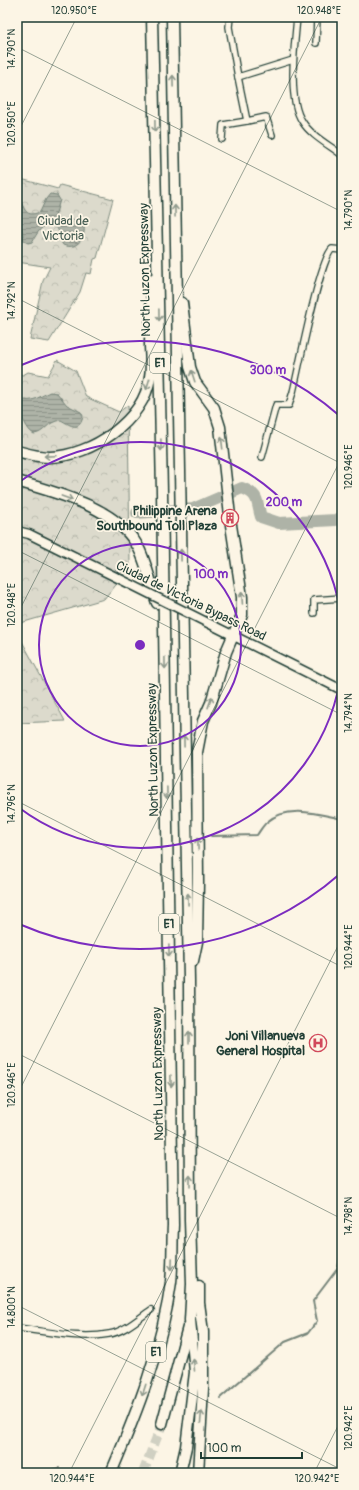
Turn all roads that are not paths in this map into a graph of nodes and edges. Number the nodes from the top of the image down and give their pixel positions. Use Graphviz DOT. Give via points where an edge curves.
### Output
graph roads {
  1 [pos="152,17"];
  2 [pos="172,17"];
  3 [pos="230,17"];
  4 [pos="297,17"];
  5 [pos="317,17"];
  6 [pos="316,42"];
  7 [pos="294,60"];
  8 [pos="238,77"];
  9 [pos="247,121"];
  10 [pos="272,135"];
  11 [pos="222,139"];
  12 [pos="342,155"];
  13 [pos="157,234"];
  14 [pos="175,250"];
  15 [pos="342,250"];
  16 [pos="17,451"];
  17 [pos="262,457"];
  18 [pos="17,481"];
  19 [pos="17,525"];
  20 [pos="17,531"];
  21 [pos="29,534"];
  22 [pos="342,598"];
  23 [pos="314,613"];
  24 [pos="164,624"];
  25 [pos="234,635"];
  26 [pos="342,690"];
  27 [pos="189,980"];
  28 [pos="190,1220"];
  29 [pos="151,1310"];
  30 [pos="190,1320"];
  31 [pos="17,1328"];
  32 [pos="162,1424"];
  33 [pos="112,1473"];
  34 [pos="180,1473"];
  35 [pos="198,1473"];
  1 -- 13 [label="highway, North Luzon Expressway / E1, one-way"];
  14 -- 2 [label="highway, E1, one-way"];
  3 -- 8 [label="street" via="229,27"];
  4 -- 7 [label="street"];
  5 -- 6 [label="street"];
  7 -- 8 [label="street"];
  7 -- 12 [label="street" via="294,83 298,114 302,123"];
  8 -- 9 [label="street"];
  9 -- 10 [label="street" via="266,117"];
  9 -- 11 [label="street" via="223,125"];
  13 -- 16 [label="highway, one-way" via="150,305 150,377 136,411 107,437 84,450 51,457"];
  13 -- 24 [label="highway, North Luzon Expressway / E1, one-way"];
  25 -- 14 [label="highway, one-way" via="242,615 242,597 220,427 214,408 195,382 190,367"];
  27 -- 14 [label="highway, E1, one-way"];
  15 -- 17 [label="street" via="332,249 326,258 294,392 288,405 276,405"];
  18 -- 24 [label="highway, one-way" via="88,506 111,517 126,528 138,546"];
  19 -- 21 [label="main road, Ciudad de Victoria Bypass Road"];
  20 -- 21 [label="main road, Ciudad de Victoria Bypass Road"];
  21 -- 25 [label="main road, Ciudad de Victoria Bypass Road, bridge"];
  22 -- 23 [label="street" via="314,600"];
  24 -- 33 [label="highway, North Luzon Expressway / E1, one-way" via="173,1225 171,1281 165,1319 155,1355 135,1418"];
  25 -- 26 [label="main road, Ciudad de Victoria Bypass Road"];
  27 -- 25 [label="highway, one-way" via="197,942 197,752 203,721"];
  28 -- 27 [label="highway, E1, one-way"];
  28 -- 30 [label="highway, E1"];
  35 -- 28 [label="highway, one-way" via="203,1389 203,1332 198,1262"];
  29 -- 31 [label="street" via="130,1325 109,1334 78,1335"];
  30 -- 32 [label="highway, E1"];
  34 -- 30 [label="highway, E1, one-way" via="186,1447 195,1372"];
}
